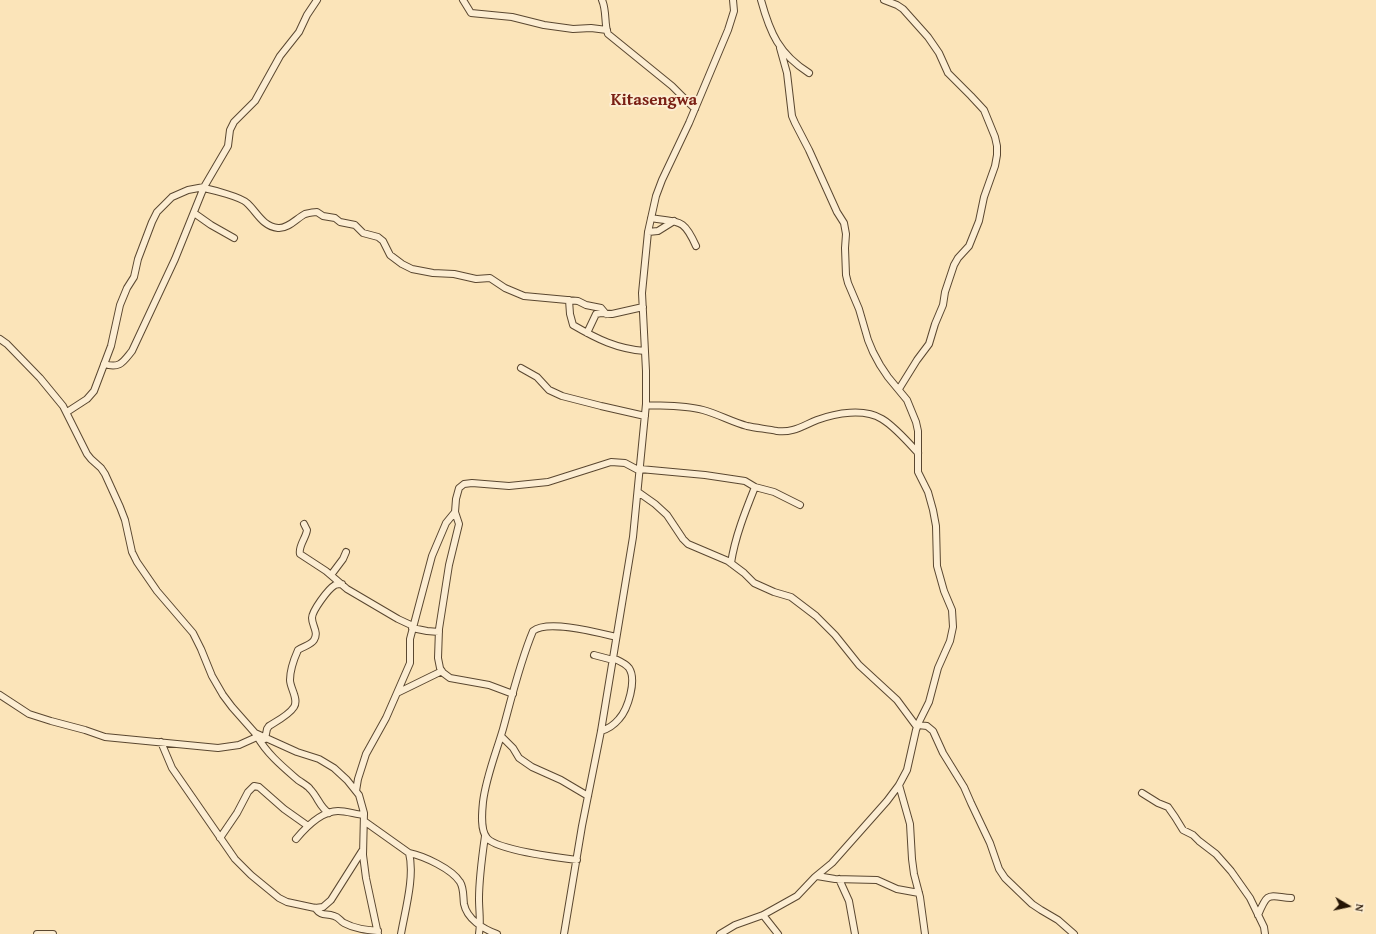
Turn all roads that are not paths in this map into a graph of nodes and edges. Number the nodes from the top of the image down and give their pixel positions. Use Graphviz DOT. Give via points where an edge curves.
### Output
graph roads {
  1 [pos="317,0"];
  2 [pos="463,0"];
  3 [pos="602,0"];
  4 [pos="740,0"];
  5 [pos="761,0"];
  6 [pos="884,0"];
  7 [pos="734,3"];
  8 [pos="607,30"];
  9 [pos="780,48"];
  10 [pos="809,73"];
  11 [pos="695,109"];
  12 [pos="204,187"];
  13 [pos="194,213"];
  14 [pos="651,218"];
  15 [pos="674,222"];
  16 [pos="648,232"];
  17 [pos="234,238"];
  18 [pos="696,246"];
  19 [pos="569,300"];
  20 [pos="643,307"];
  21 [pos="606,314"];
  22 [pos="587,333"];
  23 [pos="0,339"];
  24 [pos="645,351"];
  25 [pos="104,364"];
  26 [pos="521,368"];
  27 [pos="899,389"];
  28 [pos="646,405"];
  29 [pos="67,412"];
  30 [pos="645,416"];
  31 [pos="918,453"];
  32 [pos="640,470"];
  33 [pos="755,487"];
  34 [pos="638,492"];
  35 [pos="800,505"];
  36 [pos="456,512"];
  37 [pos="304,524"];
  38 [pos="346,552"];
  39 [pos="731,563"];
  40 [pos="331,575"];
  41 [pos="342,584"];
  42 [pos="413,627"];
  43 [pos="439,632"];
  44 [pos="616,637"];
  45 [pos="594,655"];
  46 [pos="613,659"];
  47 [pos="442,671"];
  48 [pos="397,693"];
  49 [pos="513,694"];
  50 [pos="0,695"];
  51 [pos="917,726"];
  52 [pos="601,731"];
  53 [pos="258,736"];
  54 [pos="501,736"];
  55 [pos="265,738"];
  56 [pos="161,742"];
  57 [pos="899,785"];
  58 [pos="356,791"];
  59 [pos="1142,793"];
  60 [pos="588,796"];
  61 [pos="329,813"];
  62 [pos="364,818"];
  63 [pos="308,826"];
  64 [pos="485,836"];
  65 [pos="220,838"];
  66 [pos="296,839"];
  67 [pos="363,850"];
  68 [pos="409,853"];
  69 [pos="577,860"];
  70 [pos="817,876"];
  71 [pos="839,879"];
  72 [pos="919,892"];
  73 [pos="1291,898"];
  74 [pos="315,908"];
  75 [pos="763,915"];
  76 [pos="1258,915"];
  77 [pos="481,925"];
  78 [pos="378,933"];
  79 [pos="37,934"];
  80 [pos="53,934"];
  81 [pos="401,934"];
  82 [pos="479,934"];
  83 [pos="497,934"];
  84 [pos="564,934"];
  85 [pos="720,934"];
  86 [pos="778,934"];
  87 [pos="855,934"];
  88 [pos="925,934"];
  89 [pos="1074,934"];
  90 [pos="1265,934"];
  1 -- 12 [label="street" via="299,32 280,56 255,101 234,122 228,146"];
  2 -- 8 [label="street" via="471,13 512,17 573,29"];
  3 -- 8 [label="street"];
  4 -- 7 [label="street"];
  5 -- 9 [label="street"];
  6 -- 27 [label="street" via="903,9 925,33 939,53 948,73 981,106 996,137 997,150 996,166 984,197 980,221 969,246 954,265 929,344"];
  7 -- 11 [label="street" via="728,30"];
  8 -- 11 [label="street" via="608,34 672,86"];
  9 -- 10 [label="street"];
  9 -- 27 [label="street" via="787,73 792,116 846,228 848,283 873,352 888,377"];
  11 -- 14 [label="street" via="662,180"];
  12 -- 13 [label="street"];
  12 -- 19 [label="street" via="247,202 262,221 276,228 293,223 306,214 317,212 340,222 355,225 363,233 378,237 390,254 402,264 417,270 476,279 490,278 524,296"];
  12 -- 25 [label="street" via="172,197 157,212 138,259 134,277 120,305 111,346"];
  13 -- 17 [label="street"];
  13 -- 25 [label="street" via="176,259 132,351 124,362 118,365"];
  14 -- 15 [label="street"];
  14 -- 16 [label="street"];
  15 -- 16 [label="street" via="658,231"];
  15 -- 18 [label="street" via="686,227"];
  16 -- 20 [label="street" via="643,275"];
  19 -- 21 [label="street" via="602,308"];
  19 -- 22 [label="street" via="573,325"];
  20 -- 21 [label="street"];
  20 -- 24 [label="street"];
  21 -- 22 [label="street" via="596,314"];
  22 -- 24 [label="street" via="621,348"];
  23 -- 29 [label="street" via="40,378"];
  24 -- 28 [label="street"];
  25 -- 29 [label="street" via="93,393"];
  26 -- 30 [label="street" via="530,372 549,390 562,396"];
  27 -- 31 [label="street" via="907,400 916,422"];
  28 -- 30 [label="street"];
  28 -- 31 [label="street" via="698,409 746,426 785,431 838,414 869,414 882,419"];
  29 -- 53 [label="street" via="87,454 105,474 125,520 132,552 137,562 161,596 193,632 223,695"];
  30 -- 32 [label="street"];
  31 -- 51 [label="street" via="918,472 928,492 935,519 937,566 952,610 953,627 938,668 930,702"];
  32 -- 33 [label="street" via="720,477 745,481"];
  32 -- 34 [label="street"];
  32 -- 36 [label="street" via="617,462 548,482 509,486 464,484 458,491"];
  33 -- 35 [label="street" via="771,490"];
  33 -- 39 [label="street" via="741,522"];
  34 -- 39 [label="street" via="667,515 688,544"];
  34 -- 44 [label="street"];
  36 -- 42 [label="street" via="446,523 432,556"];
  36 -- 43 [label="street" via="459,524 449,565"];
  37 -- 40 [label="street" via="307,530 299,552"];
  38 -- 40 [label="street"];
  39 -- 51 [label="street" via="754,583 791,597 821,620 859,665 897,700"];
  40 -- 41 [label="street"];
  41 -- 42 [label="street"];
  41 -- 55 [label="street" via="335,585 313,613 312,621 316,636 311,644 298,650 291,672 290,686 295,706 269,726"];
  42 -- 43 [label="street"];
  42 -- 48 [label="street" via="410,663"];
  43 -- 47 [label="street" via="438,658"];
  44 -- 46 [label="street"];
  44 -- 49 [label="street" via="556,626 533,630"];
  45 -- 46 [label="street"];
  46 -- 52 [label="street"];
  46 -- 52 [label="street" via="626,664 630,669 632,686 622,716"];
  47 -- 48 [label="street"];
  47 -- 49 [label="street" via="450,678 489,685"];
  48 -- 58 [label="street" via="366,754"];
  49 -- 54 [label="street"];
  50 -- 56 [label="street" via="29,714 105,737"];
  51 -- 57 [label="street" via="908,765"];
  51 -- 89 [label="street" via="927,726 933,731 943,754 964,787 1005,878 1032,904 1058,920"];
  52 -- 60 [label="street"];
  53 -- 55 [label="street"];
  53 -- 56 [label="street" via="228,748"];
  53 -- 61 [label="street" via="270,755 296,779 309,787 323,810"];
  54 -- 60 [label="street" via="532,768 561,780"];
  54 -- 64 [label="street" via="484,802"];
  55 -- 58 [label="street" via="326,763 340,773"];
  56 -- 65 [label="street" via="172,768"];
  57 -- 70 [label="street" via="879,811"];
  57 -- 72 [label="street" via="910,824 912,859"];
  58 -- 62 [label="street"];
  59 -- 76 [label="street" via="1168,807 1183,830 1194,835 1219,858 1250,898"];
  60 -- 69 [label="street"];
  61 -- 62 [label="street" via="338,811"];
  61 -- 63 [label="street"];
  62 -- 67 [label="street"];
  62 -- 68 [label="street"];
  63 -- 65 [label="street" via="259,787 254,786"];
  63 -- 66 [label="street"];
  64 -- 69 [label="street" via="491,842 503,846"];
  64 -- 77 [label="street" via="480,867"];
  65 -- 74 [label="street" via="235,859 279,898"];
  67 -- 74 [label="street" via="331,900 323,907"];
  67 -- 78 [label="street" via="366,878"];
  68 -- 77 [label="street" via="428,859 457,878 462,888 467,914"];
  68 -- 81 [label="street" via="411,873"];
  69 -- 84 [label="street"];
  70 -- 71 [label="street"];
  70 -- 75 [label="street" via="797,896"];
  71 -- 72 [label="street" via="878,880 897,889"];
  71 -- 87 [label="street" via="849,901"];
  72 -- 88 [label="street"];
  73 -- 76 [label="street" via="1274,895 1269,897"];
  74 -- 78 [label="street" via="320,914 336,916 345,924"];
  75 -- 85 [label="street" via="735,925"];
  75 -- 86 [label="street"];
  76 -- 90 [label="street"];
  77 -- 82 [label="street"];
  77 -- 83 [label="street"];
  79 -- 80 [label="street"];
}
